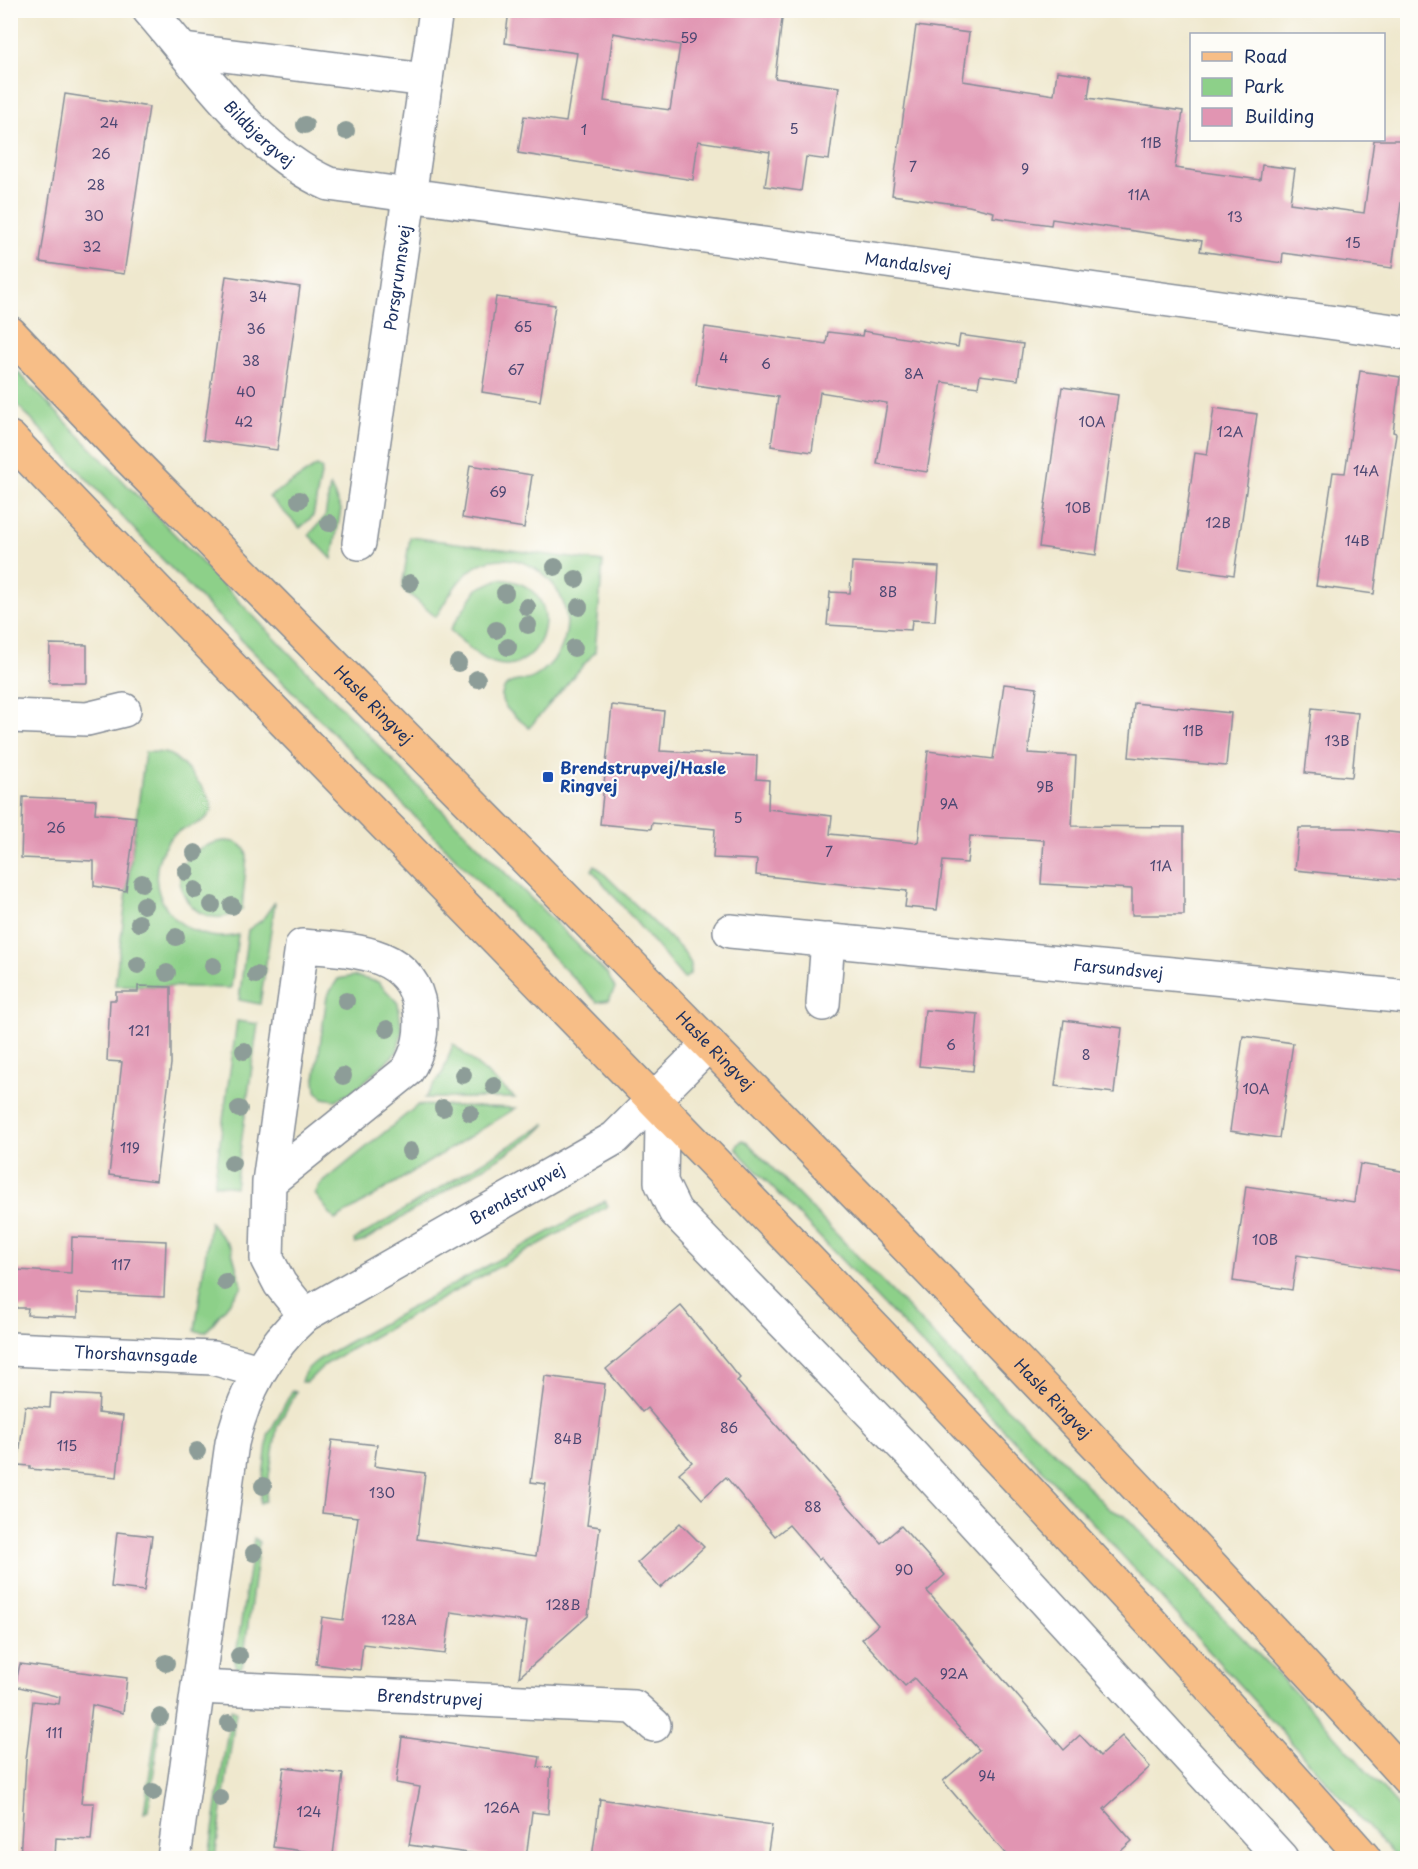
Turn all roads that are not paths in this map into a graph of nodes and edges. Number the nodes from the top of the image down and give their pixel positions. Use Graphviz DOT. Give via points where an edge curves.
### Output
graph roads {
  1 [pos="149,10"];
  2 [pos="436,10"];
  3 [pos="183,50"];
  4 [pos="426,80"];
  5 [pos="409,195"];
  6 [pos="10,333"];
  7 [pos="1407,333"];
  8 [pos="10,438"];
  9 [pos="359,543"];
  10 [pos="124,710"];
  11 [pos="10,716"];
  12 [pos="730,931"];
  13 [pos="828,940"];
  14 [pos="1407,997"];
  15 [pos="823,1004"];
  16 [pos="709,1044"];
  17 [pos="653,1100"];
  18 [pos="269,1182"];
  19 [pos="305,1315"];
  20 [pos="10,1349"];
  21 [pos="259,1371"];
  22 [pos="198,1687"];
  23 [pos="654,1725"];
  24 [pos="1407,1779"];
  25 [pos="174,1858"];
  26 [pos="1281,1858"];
  27 [pos="1364,1858"];
  1 -- 3 [label="street, Bildbjergvej"];
  2 -- 4 [label="street, Porsgrunnsvej"];
  3 -- 4 [label="street"];
  3 -- 5 [label="street, Bildbjergvej" via="255,133 307,174 329,184"];
  4 -- 5 [label="street, Porsgrunnsvej"];
  5 -- 7 [label="street, Mandalsvej"];
  5 -- 9 [label="street, Porsgrunnsvej"];
  6 -- 16 [label="main road, Hasle Ringvej"];
  8 -- 17 [label="main road"];
  10 -- 11 [label="street" via="87,719"];
  12 -- 13 [label="street, Farsundsvej"];
  13 -- 14 [label="street, Farsundsvej"];
  13 -- 15 [label="street"];
  16 -- 17 [label="street, Brendstrupvej"];
  16 -- 24 [label="main road, Hasle Ringvej" via="1018,1359"];
  17 -- 19 [label="street, Brendstrupvej" via="615,1137"];
  17 -- 26 [label="street" via="662,1122 661,1182 675,1211 911,1454"];
  17 -- 27 [label="main road" via="963,1421"];
  18 -- 18 [label="street" via="302,946 357,951 396,965 415,990 422,1024 421,1041 407,1071"];
  18 -- 19 [label="street" via="267,1259 280,1284"];
  19 -- 21 [label="street, Brendstrupvej"];
  20 -- 21 [label="street, Thorshavnsgade" via="213,1358"];
  21 -- 22 [label="street, Brendstrupvej" via="238,1416 232,1443"];
  22 -- 23 [label="street, Brendstrupvej" via="634,1707"];
  22 -- 25 [label="street, Brendstrupvej"];
}
